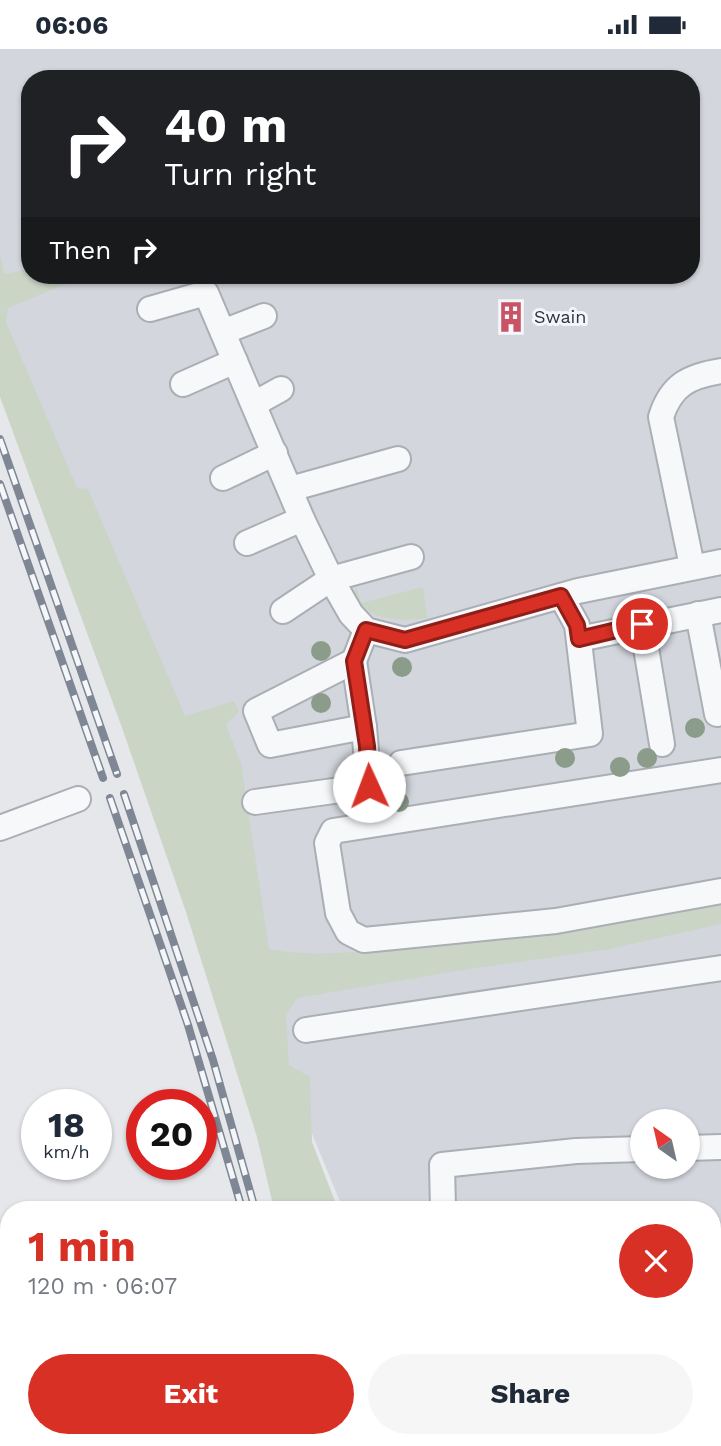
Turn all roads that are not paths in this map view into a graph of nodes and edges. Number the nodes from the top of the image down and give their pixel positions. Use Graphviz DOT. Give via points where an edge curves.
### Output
graph roads {
  1 [pos="150,309"];
  2 [pos="264,316"];
  3 [pos="223,332"];
  4 [pos="235,361"];
  5 [pos="721,371"];
  6 [pos="183,384"];
  7 [pos="281,389"];
  8 [pos="254,404"];
  9 [pos="275,453"];
  10 [pos="398,459"];
  11 [pos="223,478"];
  12 [pos="290,489"];
  13 [pos="302,519"];
  14 [pos="247,543"];
  15 [pos="411,557"];
  16 [pos="721,562"];
  17 [pos="692,566"];
  18 [pos="331,579"];
  19 [pos="561,596"];
  20 [pos="284,611"];
  21 [pos="709,612"];
  22 [pos="642,624"];
  23 [pos="366,630"];
  24 [pos="579,639"];
  25 [pos="354,661"];
  26 [pos="721,713"];
  27 [pos="364,727"];
  28 [pos="662,744"];
  29 [pos="401,763"];
  30 [pos="721,770"];
  31 [pos="78,799"];
  32 [pos="255,802"];
  33 [pos="0,828"];
  34 [pos="721,891"];
  35 [pos="721,968"];
  36 [pos="306,1030"];
  37 [pos="721,1147"];
  38 [pos="700,1148"];
  39 [pos="630,1149"];
  40 [pos="443,1201"];
  1 -- 3 [label="street" via="206,293"];
  2 -- 3 [label="street"];
  3 -- 4 [label="street"];
  4 -- 6 [label="street"];
  4 -- 8 [label="street"];
  5 -- 17 [label="street" via="694,375 680,384 667,398 661,417"];
  7 -- 8 [label="street"];
  8 -- 9 [label="street"];
  9 -- 11 [label="street"];
  9 -- 12 [label="street"];
  10 -- 12 [label="street"];
  12 -- 13 [label="street"];
  13 -- 14 [label="street"];
  13 -- 18 [label="street"];
  15 -- 18 [label="street"];
  16 -- 17 [label="street"];
  17 -- 19 [label="street"];
  18 -- 20 [label="street"];
  18 -- 23 [label="street"];
  19 -- 23 [label="street" via="405,640"];
  19 -- 24 [label="street" via="577,625"];
  21 -- 22 [label="street"];
  21 -- 26 [label="street" via="717,714"];
  22 -- 24 [label="street"];
  22 -- 28 [label="street"];
  23 -- 25 [label="street"];
  24 -- 29 [label="street" via="590,734"];
  25 -- 27 [label="street"];
  25 -- 27 [label="street" via="256,711 270,745"];
  27 -- 32 [label="street" via="369,786"];
  30 -- 34 [label="street" via="333,831 327,843 338,912 348,932 364,940 555,921"];
  31 -- 33 [label="street"];
  35 -- 36 [label="street"];
  37 -- 38 [label="street"];
  39 -- 40 [label="street" via="442,1165"];
}
